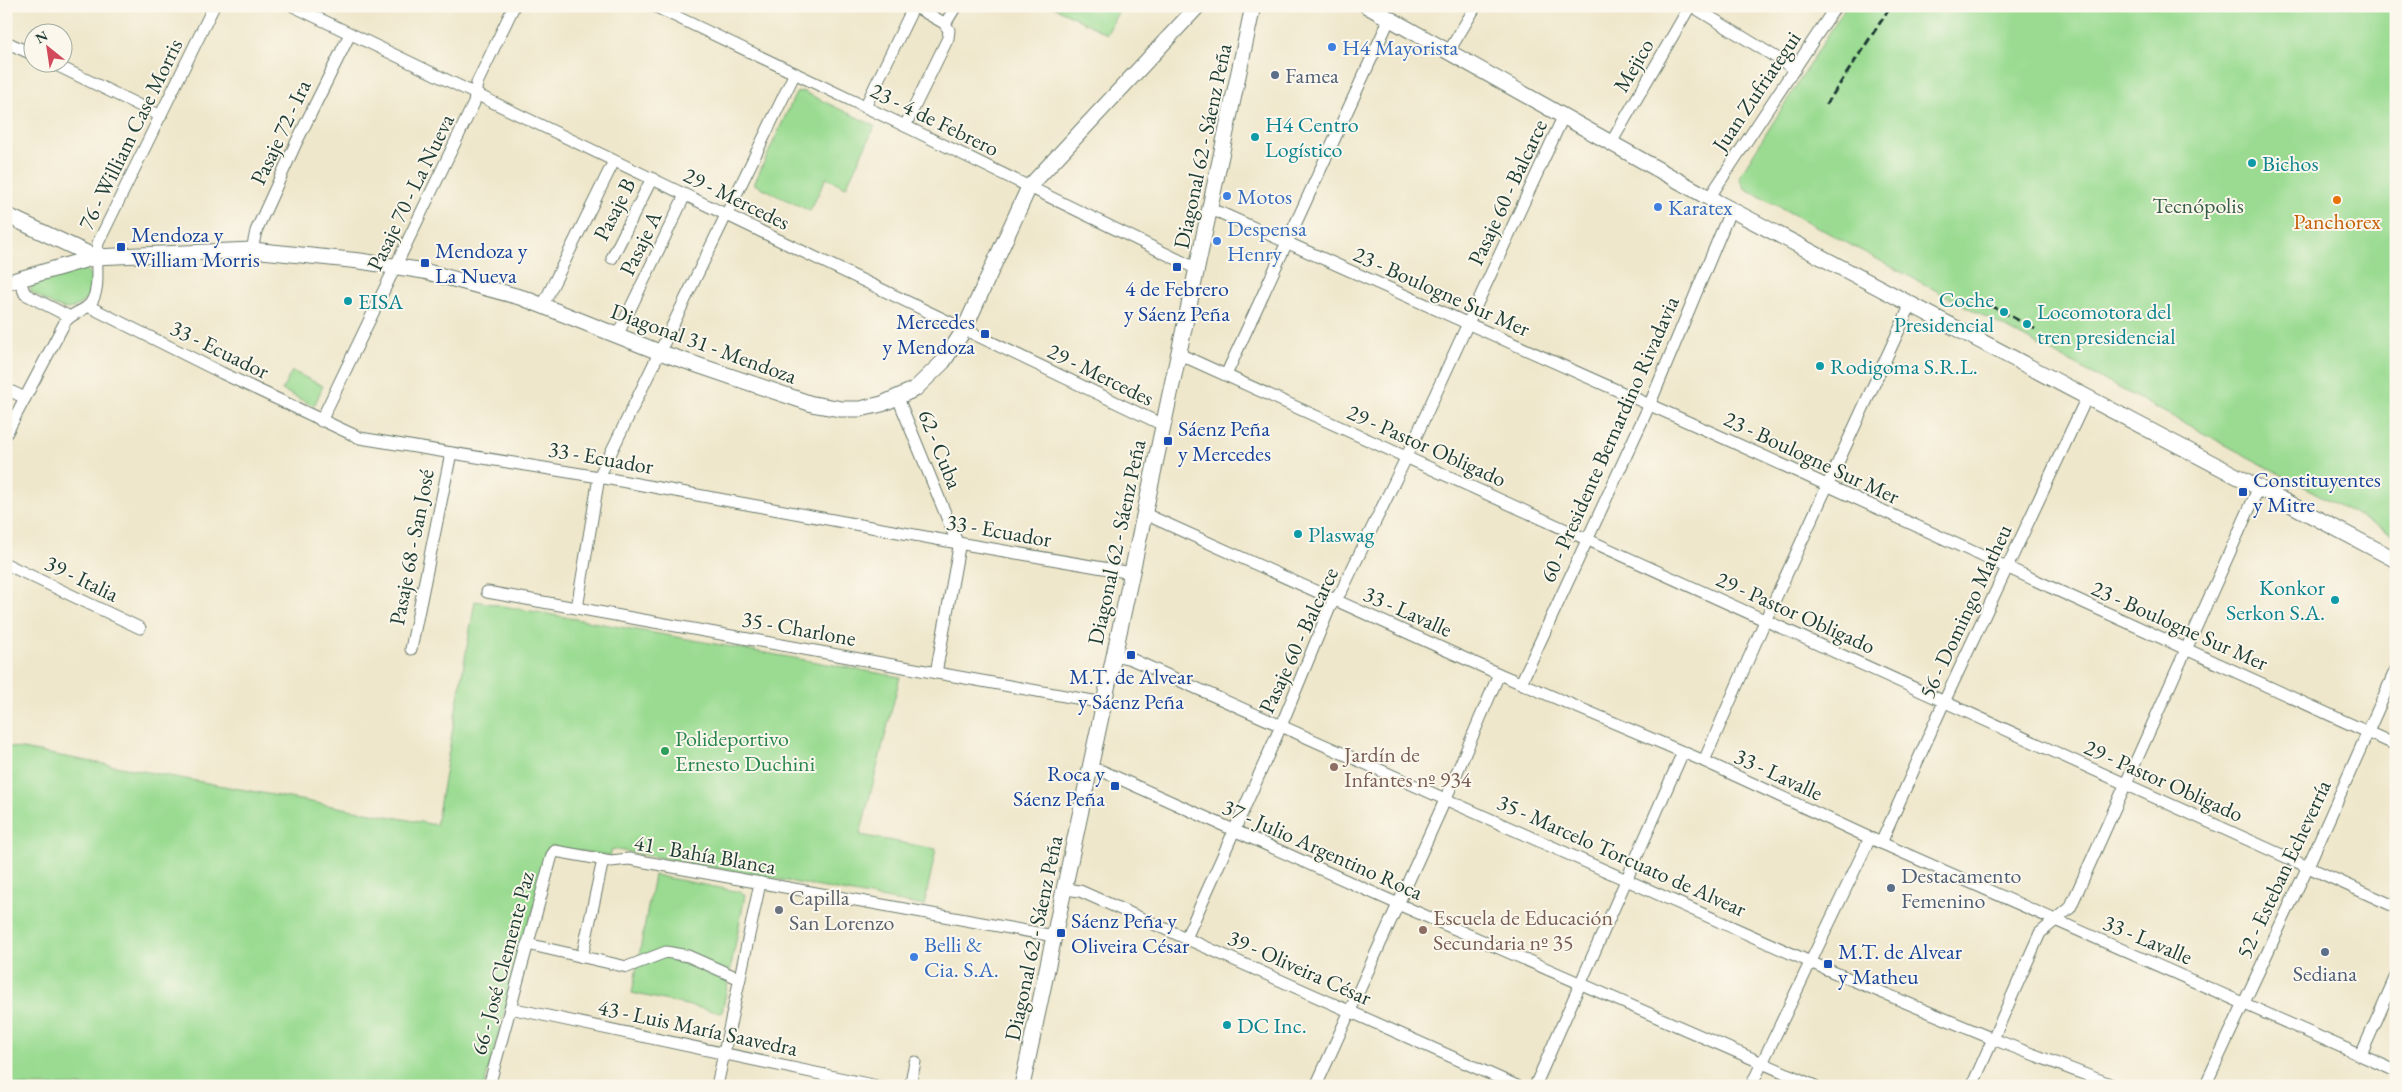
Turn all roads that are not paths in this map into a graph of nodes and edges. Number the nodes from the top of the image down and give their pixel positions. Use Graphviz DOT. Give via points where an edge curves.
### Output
graph roads {
  1 [pos="214,6"];
  2 [pos="293,6"];
  3 [pos="514,6"];
  4 [pos="654,6"];
  5 [pos="914,6"];
  6 [pos="956,6"];
  7 [pos="1198,6"];
  8 [pos="1253,6"];
  9 [pos="1367,6"];
  10 [pos="1476,6"];
  11 [pos="1691,6"];
  12 [pos="1836,6"];
  13 [pos="1390,18"];
  14 [pos="945,24"];
  15 [pos="350,34"];
  16 [pos="6,42"];
  17 [pos="22,49"];
  18 [pos="1449,51"];
  19 [pos="1795,69"];
  20 [pos="71,72"];
  21 [pos="795,73"];
  22 [pos="475,94"];
  23 [pos="865,107"];
  24 [pos="161,116"];
  25 [pos="1563,117"];
  26 [pos="905,126"];
  27 [pos="1611,143"];
  28 [pos="614,161"];
  29 [pos="652,178"];
  30 [pos="1029,187"];
  31 [pos="685,195"];
  32 [pos="1710,198"];
  33 [pos="1731,209"];
  34 [pos="1209,210"];
  35 [pos="6,215"];
  36 [pos="726,216"];
  37 [pos="1286,244"];
  38 [pos="252,250"];
  39 [pos="95,257"];
  40 [pos="612,258"];
  41 [pos="397,266"];
  42 [pos="1197,269"];
  43 [pos="12,281"];
  44 [pos="1911,304"];
  45 [pos="543,305"];
  46 [pos="88,306"];
  47 [pos="68,316"];
  48 [pos="1468,324"];
  49 [pos="964,330"];
  50 [pos="617,336"];
  51 [pos="659,352"];
  52 [pos="1179,354"];
  53 [pos="1226,375"];
  54 [pos="6,389"];
  55 [pos="2087,397"];
  56 [pos="24,398"];
  57 [pos="898,398"];
  58 [pos="1649,406"];
  59 [pos="321,421"];
  60 [pos="1163,425"];
  61 [pos="6,434"];
  62 [pos="451,454"];
  63 [pos="1406,458"];
  64 [pos="599,476"];
  65 [pos="1827,486"];
  66 [pos="2260,487"];
  67 [pos="1145,514"];
  68 [pos="1587,540"];
  69 [pos="958,543"];
  70 [pos="2396,560"];
  71 [pos="6,564"];
  72 [pos="2008,568"];
  73 [pos="1132,573"];
  74 [pos="488,592"];
  75 [pos="1336,600"];
  76 [pos="577,608"];
  77 [pos="1765,620"];
  78 [pos="140,628"];
  79 [pos="411,649"];
  80 [pos="2188,650"];
  81 [pos="1114,655"];
  82 [pos="2396,669"];
  83 [pos="936,673"];
  84 [pos="1499,674"];
  85 [pos="1520,683"];
  86 [pos="1104,702"];
  87 [pos="1944,702"];
  88 [pos="1281,726"];
  89 [pos="2368,732"];
  90 [pos="2396,745"];
  91 [pos="1683,752"];
  92 [pos="1704,761"];
  93 [pos="1091,769"];
  94 [pos="2127,785"];
  95 [pos="1446,798"];
  96 [pos="1234,831"];
  97 [pos="1875,841"];
  98 [pos="556,851"];
  99 [pos="603,860"];
  100 [pos="2308,866"];
  101 [pos="1628,880"];
  102 [pos="760,883"];
  103 [pos="1065,889"];
  104 [pos="1398,904"];
  105 [pos="2396,907"];
  106 [pos="2055,921"];
  107 [pos="1054,936"];
  108 [pos="1186,938"];
  109 [pos="527,944"];
  110 [pos="582,957"];
  111 [pos="1809,961"];
  112 [pos="2396,976"];
  113 [pos="740,979"];
  114 [pos="1581,984"];
  115 [pos="2244,1002"];
  116 [pos="510,1008"];
  117 [pos="1349,1011"];
  118 [pos="1992,1039"];
  119 [pos="724,1053"];
  120 [pos="2360,1055"];
  121 [pos="915,1062"];
  122 [pos="1762,1063"];
  123 [pos="2396,1071"];
  124 [pos="489,1086"];
  125 [pos="717,1086"];
  126 [pos="876,1086"];
  127 [pos="910,1086"];
  128 [pos="1022,1086"];
  129 [pos="1316,1086"];
  130 [pos="1518,1086"];
  131 [pos="1534,1086"];
  132 [pos="1751,1086"];
  133 [pos="1815,1086"];
  134 [pos="1972,1086"];
  135 [pos="2115,1086"];
  136 [pos="2205,1086"];
  1 -- 24 [label="street, 76 - William Case Morris"];
  2 -- 15 [label="street, 29 - Mercedes"];
  3 -- 22 [label="street, Pasaje 70 - La Nueva" via="477,82"];
  4 -- 21 [label="street, 23 - 4 de Febrero"];
  5 -- 14 [label="street"];
  5 -- 23 [label="street"];
  6 -- 14 [label="street"];
  7 -- 30 [label="street, Diagonal 31 - Mendoza"];
  8 -- 34 [label="street, Diagonal 62 - Sáenz Peña"];
  9 -- 13 [label="street"];
  10 -- 18 [label="street"];
  11 -- 19 [label="street"];
  11 -- 27 [label="street, Mejico"];
  12 -- 19 [label="street, Juan Zufriategui"];
  13 -- 18 [label="street"];
  13 -- 37 [label="street"];
  14 -- 26 [label="street" via="949,30 948,38"];
  15 -- 22 [label="street, 29 - Mercedes"];
  15 -- 38 [label="street, Pasaje 72 - Ira" via="256,231"];
  16 -- 17 [label="street"];
  18 -- 25 [label="street"];
  19 -- 32 [label="street, Juan Zufriategui"];
  20 -- 24 [label="street"];
  21 -- 23 [label="street, 23 - 4 de Febrero"];
  21 -- 36 [label="street"];
  22 -- 28 [label="street, 29 - Mercedes"];
  22 -- 41 [label="street, Pasaje 70 - La Nueva" via="474,104"];
  23 -- 26 [label="street, 23 - 4 de Febrero"];
  24 -- 39 [label="street, 76 - William Case Morris" via="98,243"];
  25 -- 27 [label="street"];
  25 -- 48 [label="street, Pasaje 60 - Balcarce"];
  26 -- 30 [label="street, 23 - 4 de Febrero"];
  27 -- 32 [label="street"];
  28 -- 29 [label="street, 29 - Mercedes"];
  28 -- 45 [label="street"];
  29 -- 31 [label="street, 29 - Mercedes"];
  29 -- 40 [label="street, Pasaje B"];
  30 -- 42 [label="street, 23 - 4 de Febrero"];
  30 -- 49 [label="street, Diagonal 31 - Mendoza"];
  31 -- 36 [label="street, 29 - Mercedes"];
  31 -- 50 [label="street, Pasaje A"];
  32 -- 33 [label="street"];
  33 -- 44 [label="street"];
  33 -- 58 [label="street, 60 - Presidente Bernardino Rivadavia"];
  34 -- 37 [label="street, 23 - Boulogne Sur Mer"];
  34 -- 42 [label="street, Diagonal 62 - Sáenz Peña"];
  35 -- 39 [label="street"];
  36 -- 49 [label="street, 29 - Mercedes"];
  36 -- 51 [label="street"];
  37 -- 48 [label="street, 23 - Boulogne Sur Mer"];
  37 -- 53 [label="street"];
  38 -- 39 [label="street, Diagonal 31 - Mendoza"];
  38 -- 41 [label="street, Diagonal 31 - Mendoza"];
  39 -- 43 [label="street, Diagonal 31 - Mendoza"];
  39 -- 46 [label="street, 76 - William Case Morris" via="97,289"];
  41 -- 45 [label="street, Diagonal 31 - Mendoza" via="462,280"];
  41 -- 59 [label="street, Pasaje 70 - La Nueva"];
  42 -- 52 [label="street, Diagonal 62 - Sáenz Peña"];
  43 -- 47 [label="street" via="25,294"];
  44 -- 55 [label="street"];
  44 -- 65 [label="street"];
  45 -- 50 [label="street, Diagonal 31 - Mendoza"];
  46 -- 47 [label="street"];
  46 -- 59 [label="street, 33 - Ecuador"];
  47 -- 56 [label="street"];
  48 -- 58 [label="street, 23 - Boulogne Sur Mer"];
  48 -- 63 [label="street, Pasaje 60 - Balcarce"];
  49 -- 57 [label="street, Diagonal 31 - Mendoza" via="934,372 916,389"];
  49 -- 60 [label="street, 29 - Mercedes"];
  50 -- 51 [label="street, Diagonal 31 - Mendoza"];
  51 -- 57 [label="street, Diagonal 31 - Mendoza" via="824,407 860,409"];
  51 -- 64 [label="street"];
  52 -- 53 [label="street, 29 - Pastor Obligado"];
  52 -- 60 [label="street, Diagonal 62 - Sáenz Peña"];
  53 -- 63 [label="street, 29 - Pastor Obligado"];
  54 -- 56 [label="street"];
  55 -- 66 [label="street"];
  55 -- 72 [label="street, 56 - Domingo Matheu"];
  56 -- 61 [label="street"];
  57 -- 69 [label="street, 62 - Cuba"];
  58 -- 65 [label="street, 23 - Boulogne Sur Mer"];
  58 -- 68 [label="street, 60 - Presidente Bernardino Rivadavia"];
  59 -- 62 [label="street, 33 - Ecuador" via="360,438"];
  60 -- 67 [label="street, Diagonal 62 - Sáenz Peña"];
  62 -- 64 [label="street, 33 - Ecuador"];
  62 -- 79 [label="street, Pasaje 68 - San José"];
  63 -- 68 [label="street, 29 - Pastor Obligado"];
  63 -- 75 [label="street, Pasaje 60 - Balcarce"];
  64 -- 69 [label="street, 33 - Ecuador"];
  64 -- 76 [label="street"];
  65 -- 72 [label="street, 23 - Boulogne Sur Mer"];
  65 -- 77 [label="street"];
  66 -- 70 [label="street"];
  66 -- 80 [label="street"];
  67 -- 73 [label="street, Diagonal 62 - Sáenz Peña"];
  67 -- 75 [label="street, 33 - Lavalle"];
  68 -- 77 [label="street, 29 - Pastor Obligado"];
  68 -- 85 [label="street, 60 - Presidente Bernardino Rivadavia"];
  69 -- 73 [label="street, 33 - Ecuador"];
  69 -- 83 [label="street"];
  71 -- 78 [label="street, 39 - Italia"];
  72 -- 80 [label="street, 23 - Boulogne Sur Mer"];
  72 -- 87 [label="street, 56 - Domingo Matheu"];
  73 -- 81 [label="street, Diagonal 62 - Sáenz Peña"];
  74 -- 76 [label="street, 35 - Charlone"];
  75 -- 84 [label="street, 33 - Lavalle"];
  75 -- 88 [label="street, Pasaje 60 - Balcarce" via="1330,607"];
  76 -- 83 [label="street, 35 - Charlone"];
  77 -- 87 [label="street, 29 - Pastor Obligado"];
  77 -- 92 [label="street"];
  80 -- 89 [label="street, 23 - Boulogne Sur Mer"];
  80 -- 94 [label="street"];
  81 -- 86 [label="street, Diagonal 62 - Sáenz Peña"];
  81 -- 88 [label="street, 35 - Marcelo Torcuato de Alvear" via="1131,659"];
  82 -- 89 [label="street, 52 - Esteban Echeverría"];
  83 -- 86 [label="street, 35 - Charlone"];
  84 -- 85 [label="street, 33 - Lavalle"];
  84 -- 95 [label="street"];
  85 -- 91 [label="street, 33 - Lavalle"];
  86 -- 93 [label="street, Diagonal 62 - Sáenz Peña"];
  87 -- 94 [label="street, 29 - Pastor Obligado"];
  87 -- 97 [label="street, 56 - Domingo Matheu"];
  88 -- 95 [label="street, 35 - Marcelo Torcuato de Alvear"];
  88 -- 96 [label="street, Pasaje 60 - Balcarce"];
  89 -- 90 [label="street, 23 - Boulogne Sur Mer"];
  89 -- 100 [label="street, 52 - Esteban Echeverría"];
  91 -- 92 [label="street, 33 - Lavalle"];
  91 -- 101 [label="street"];
  92 -- 97 [label="street, 33 - Lavalle"];
  93 -- 96 [label="street, 37 - Julio Argentino Roca" via="1102,771"];
  93 -- 103 [label="street, Diagonal 62 - Sáenz Peña"];
  94 -- 100 [label="street, 29 - Pastor Obligado"];
  94 -- 106 [label="street" via="2070,908"];
  95 -- 101 [label="street, 35 - Marcelo Torcuato de Alvear"];
  95 -- 104 [label="street"];
  96 -- 104 [label="street, 37 - Julio Argentino Roca"];
  96 -- 108 [label="street, Pasaje 60 - Balcarce"];
  97 -- 106 [label="street, 33 - Lavalle"];
  97 -- 111 [label="street, 56 - Domingo Matheu"];
  98 -- 99 [label="street, 41 - Bahía Blanca"];
  98 -- 109 [label="street, 66 - José Clemente Paz" via="552,854"];
  99 -- 102 [label="street, 41 - Bahía Blanca" via="629,859"];
  99 -- 110 [label="street"];
  100 -- 105 [label="street, 29 - Pastor Obligado"];
  100 -- 115 [label="street, 52 - Esteban Echeverría"];
  101 -- 111 [label="street, 35 - Marcelo Torcuato de Alvear"];
  101 -- 114 [label="street"];
  102 -- 107 [label="street, 41 - Bahía Blanca"];
  102 -- 113 [label="street"];
  103 -- 107 [label="street, Diagonal 62 - Sáenz Peña"];
  103 -- 108 [label="street, 39 - Oliveira César" via="1080,891"];
  104 -- 114 [label="street, 37 - Julio Argentino Roca"];
  104 -- 117 [label="street"];
  106 -- 115 [label="street, 33 - Lavalle"];
  106 -- 118 [label="street" via="2040,933"];
  107 -- 128 [label="street, Diagonal 62 - Sáenz Peña"];
  108 -- 117 [label="street, 39 - Oliveira César"];
  109 -- 110 [label="street"];
  109 -- 116 [label="street, 66 - José Clemente Paz"];
  110 -- 113 [label="street" via="627,967 666,952 688,956"];
  111 -- 118 [label="street, 35 - Marcelo Torcuato de Alvear"];
  111 -- 122 [label="street, 56 - Domingo Matheu"];
  112 -- 120 [label="street"];
  113 -- 119 [label="street"];
  114 -- 122 [label="street, 37 - Julio Argentino Roca"];
  114 -- 131 [label="street"];
  115 -- 120 [label="street, 33 - Lavalle"];
  115 -- 136 [label="street, 52 - Esteban Echeverría"];
  116 -- 119 [label="street, 43 - Luis María Saavedra"];
  116 -- 124 [label="street, 66 - José Clemente Paz"];
  117 -- 129 [label="street"];
  117 -- 130 [label="street, 39 - Oliveira César"];
  118 -- 134 [label="street"];
  118 -- 135 [label="street, 35 - Marcelo Torcuato de Alvear"];
  119 -- 125 [label="street"];
  119 -- 126 [label="street, 43 - Luis María Saavedra"];
  120 -- 123 [label="street, 33 - Lavalle"];
  121 -- 127 [label="street"];
  122 -- 132 [label="street, 56 - Domingo Matheu"];
  122 -- 133 [label="street, 37 - Julio Argentino Roca"];
}
